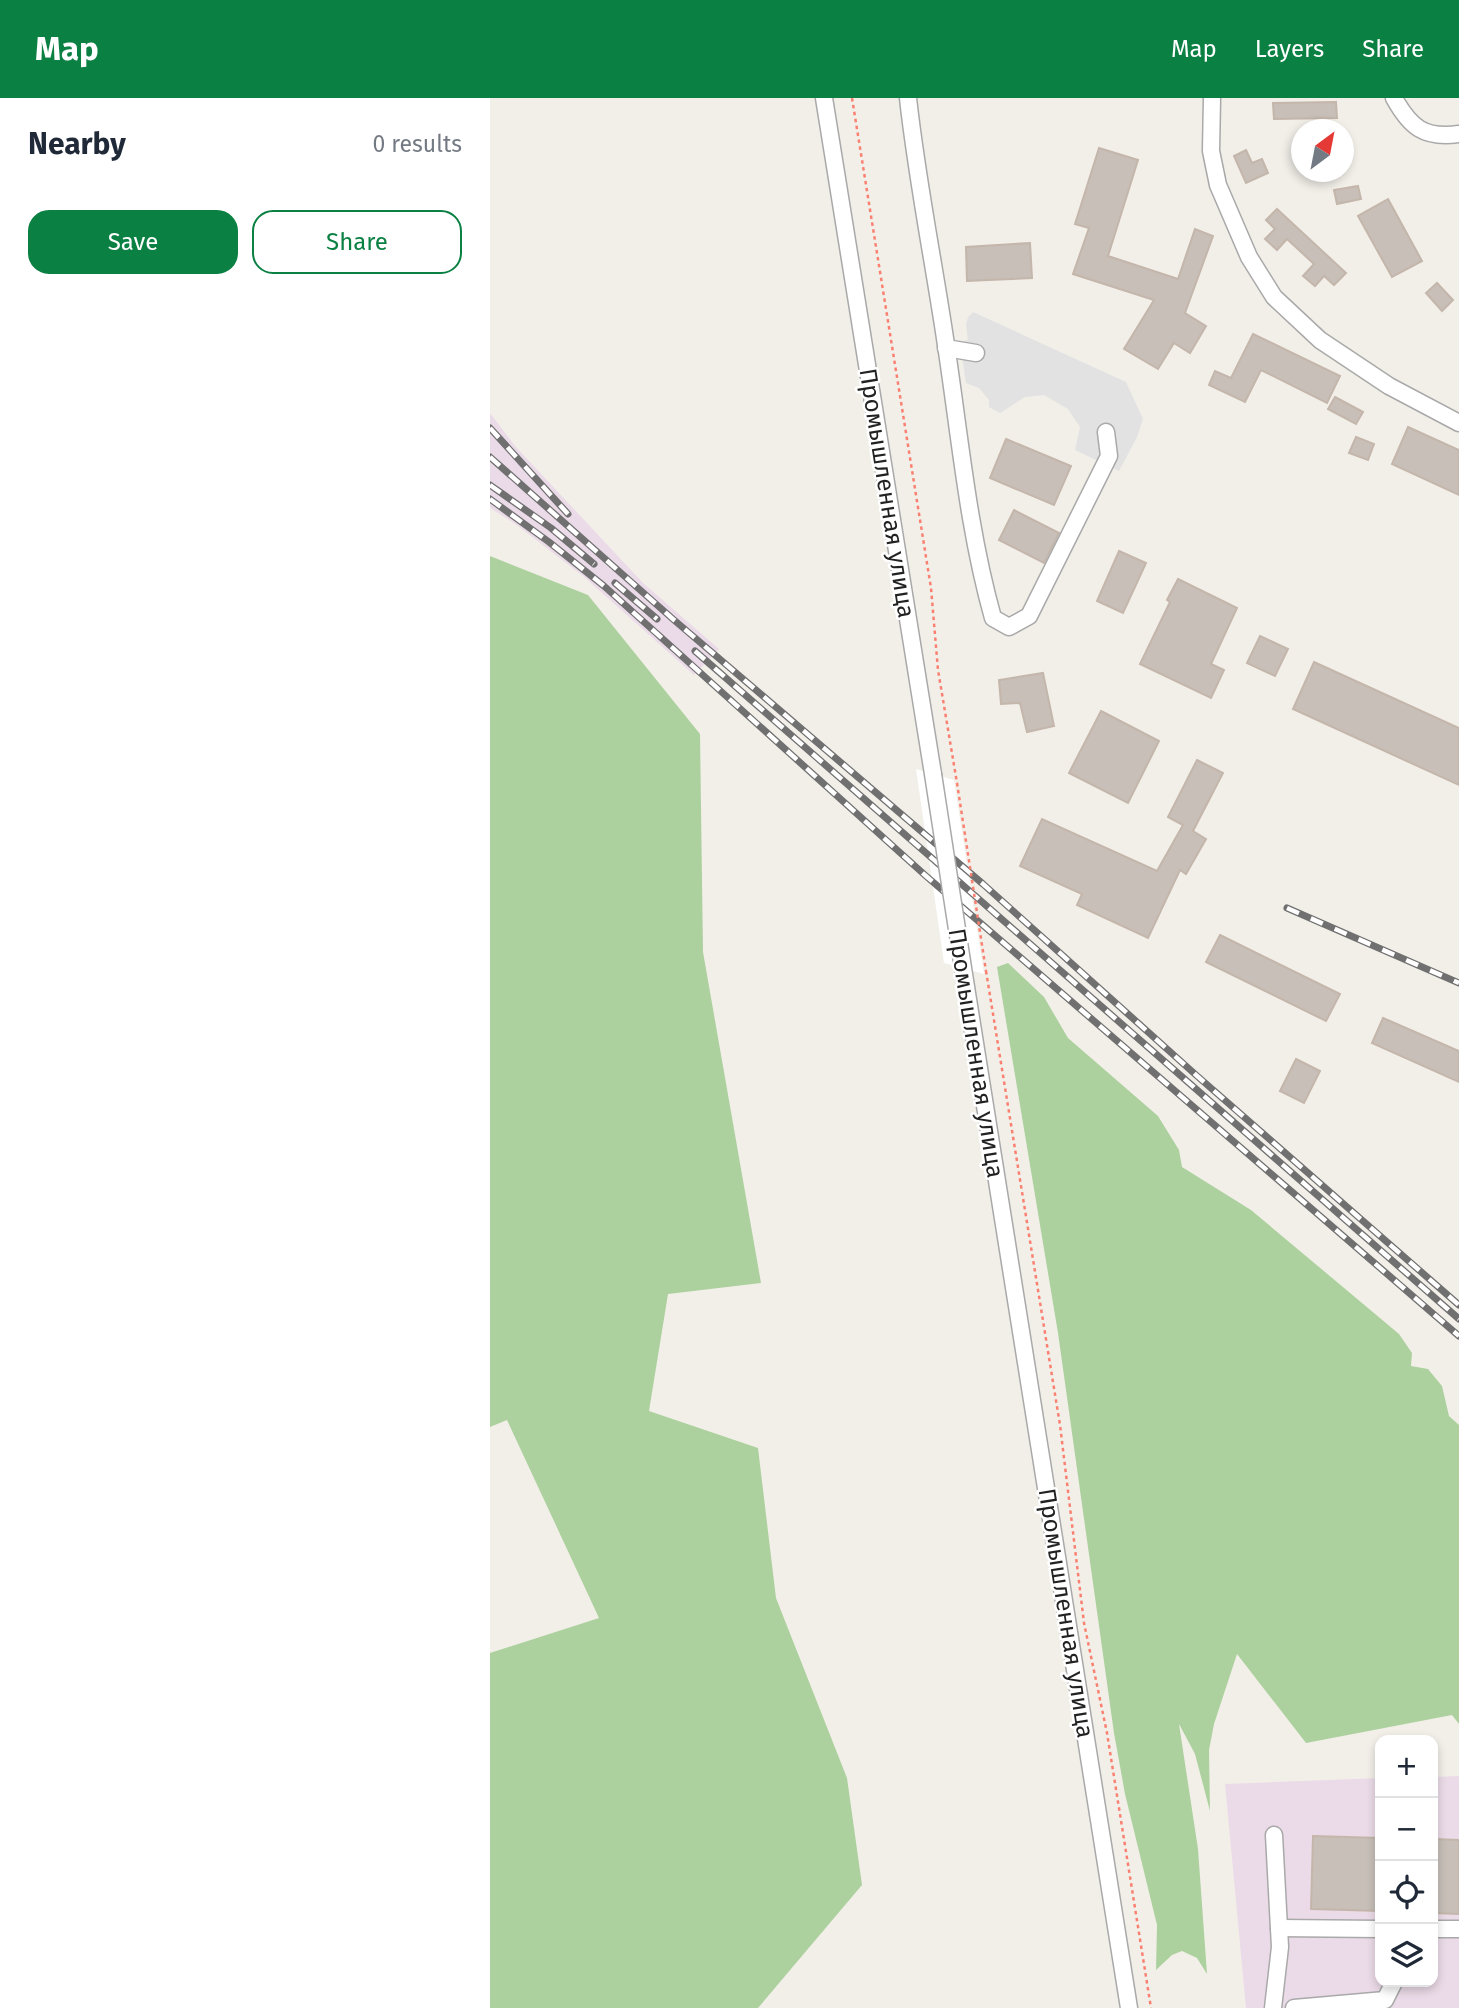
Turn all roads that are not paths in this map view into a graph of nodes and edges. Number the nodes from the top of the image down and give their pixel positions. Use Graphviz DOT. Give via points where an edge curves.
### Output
graph roads {
  1 [pos="824,98"];
  2 [pos="908,98"];
  3 [pos="1212,98"];
  4 [pos="1394,98"];
  5 [pos="1459,134"];
  6 [pos="946,348"];
  7 [pos="976,353"];
  8 [pos="1459,423"];
  9 [pos="1106,432"];
  10 [pos="1274,1835"];
  11 [pos="1279,1928"];
  12 [pos="1375,1929"];
  13 [pos="1438,1929"];
  14 [pos="1459,1929"];
  15 [pos="1392,1987"];
  16 [pos="1387,2004"];
  17 [pos="1129,2008"];
  18 [pos="1273,2008"];
  19 [pos="1294,2008"];
  1 -- 17 [label="street, Промышленная улица, bridge"];
  2 -- 6 [label="street"];
  3 -- 8 [label="street" via="1211,151 1218,185 1248,257 1274,296 1320,340 1389,386"];
  4 -- 5 [label="street" via="1417,129 1441,137"];
  6 -- 7 [label="street"];
  6 -- 9 [label="street" via="974,544 993,618 1009,627 1029,617 1109,456"];
  10 -- 11 [label="street"];
  11 -- 12 [label="street"];
  11 -- 18 [label="street"];
  13 -- 14 [label="street"];
  15 -- 16 [label="street"];
  16 -- 19 [label="street"];
}
